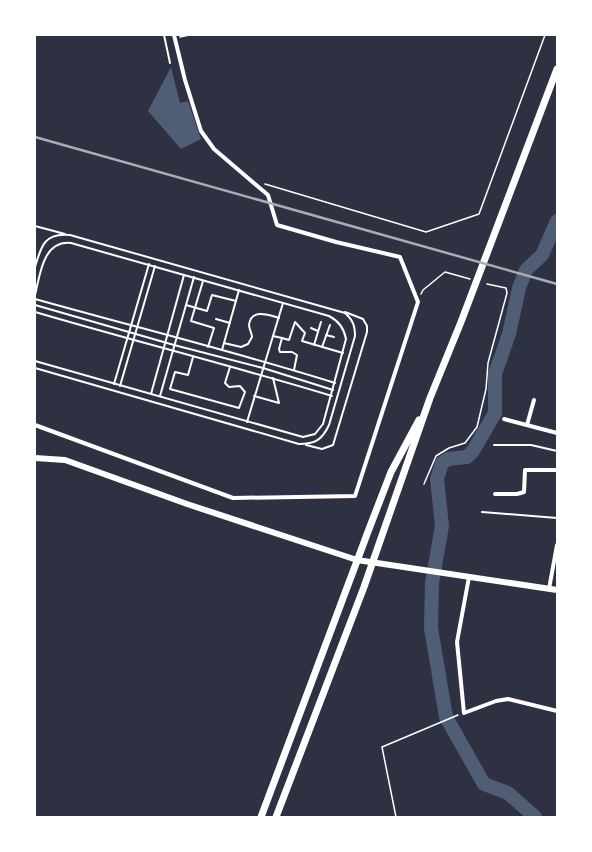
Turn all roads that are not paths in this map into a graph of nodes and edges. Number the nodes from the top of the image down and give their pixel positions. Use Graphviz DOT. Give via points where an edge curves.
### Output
graph roads {
  1 [pos="164,35"];
  2 [pos="174,37"];
  3 [pos="170,63"];
  4 [pos="557,69"];
  5 [pos="35,226"];
  6 [pos="70,235"];
  7 [pos="149,264"];
  8 [pos="155,266"];
  9 [pos="35,267"];
  10 [pos="184,275"];
  11 [pos="194,278"];
  12 [pos="203,280"];
  13 [pos="239,290"];
  14 [pos="35,295"];
  15 [pos="35,299"];
  16 [pos="236,301"];
  17 [pos="283,303"];
  18 [pos="35,306"];
  19 [pos="186,306"];
  20 [pos="195,308"];
  21 [pos="338,310"];
  22 [pos="35,312"];
  23 [pos="278,318"];
  24 [pos="216,319"];
  25 [pos="230,322"];
  26 [pos="321,322"];
  27 [pos="330,325"];
  28 [pos="132,326"];
  29 [pos="137,327"];
  30 [pos="311,328"];
  31 [pos="318,331"];
  32 [pos="130,332"];
  33 [pos="135,334"];
  34 [pos="326,335"];
  35 [pos="167,336"];
  36 [pos="273,336"];
  37 [pos="334,337"];
  38 [pos="282,338"];
  39 [pos="176,339"];
  40 [pos="128,340"];
  41 [pos="134,341"];
  42 [pos="165,343"];
  43 [pos="224,343"];
  44 [pos="174,345"];
  45 [pos="314,345"];
  46 [pos="208,347"];
  47 [pos="322,347"];
  48 [pos="163,350"];
  49 [pos="222,350"];
  50 [pos="172,352"];
  51 [pos="344,354"];
  52 [pos="193,357"];
  53 [pos="35,361"];
  54 [pos="265,361"];
  55 [pos="230,366"];
  56 [pos="35,368"];
  57 [pos="263,368"];
  58 [pos="294,370"];
  59 [pos="261,374"];
  60 [pos="273,378"];
  61 [pos="335,383"];
  62 [pos="114,384"];
  63 [pos="120,386"];
  64 [pos="333,390"];
  65 [pos="151,394"];
  66 [pos="160,396"];
  67 [pos="254,396"];
  68 [pos="332,396"];
  69 [pos="430,398"];
  70 [pos="534,400"];
  71 [pos="504,418"];
  72 [pos="247,422"];
  73 [pos="35,425"];
  74 [pos="527,425"];
  75 [pos="557,433"];
  76 [pos="299,444"];
  77 [pos="494,445"];
  78 [pos="557,451"];
  79 [pos="35,458"];
  80 [pos="557,470"];
  81 [pos="494,494"];
  82 [pos="482,512"];
  83 [pos="557,518"];
  84 [pos="557,545"];
  85 [pos="357,560"];
  86 [pos="372,562"];
  87 [pos="469,577"];
  88 [pos="549,589"];
  89 [pos="557,590"];
  90 [pos="557,711"];
  91 [pos="261,817"];
  92 [pos="276,817"];
  1 -- 3 [label="lane"];
  2 -- 73 [label="street" via="201,130 214,149 268,195 277,225 400,257 418,302 355,496 233,498"];
  4 -- 69 [label="highway"];
  5 -- 6 [label="lane"];
  6 -- 9 [label="lane" via="61,234 46,241 39,252"];
  6 -- 21 [label="lane"];
  7 -- 8 [label="lane"];
  7 -- 14 [label="lane" via="70,243 61,243 47,255"];
  7 -- 28 [label="lane"];
  8 -- 10 [label="lane"];
  8 -- 29 [label="lane"];
  10 -- 11 [label="lane"];
  10 -- 35 [label="lane"];
  11 -- 12 [label="lane"];
  11 -- 19 [label="lane"];
  12 -- 13 [label="lane"];
  12 -- 20 [label="lane"];
  13 -- 16 [label="lane"];
  13 -- 17 [label="lane"];
  15 -- 28 [label="lane"];
  16 -- 20 [label="lane" via="212,295 207,311"];
  16 -- 25 [label="lane"];
  17 -- 23 [label="lane"];
  17 -- 51 [label="lane" via="335,319 345,334"];
  18 -- 32 [label="lane"];
  19 -- 20 [label="lane"];
  19 -- 39 [label="lane"];
  20 -- 46 [label="lane" via="191,321 214,328"];
  21 -- 76 [label="lane" via="352,319 355,336 330,425 319,440 311,444"];
  21 -- 76 [label="lane" via="363,319 367,326 365,340 333,444 322,449"];
  22 -- 40 [label="lane"];
  23 -- 36 [label="lane"];
  23 -- 43 [label="lane" via="265,314 256,315 249,326 252,337 248,344 241,347"];
  24 -- 25 [label="lane"];
  25 -- 43 [label="lane"];
  26 -- 31 [label="lane"];
  27 -- 34 [label="lane"];
  28 -- 29 [label="lane"];
  28 -- 32 [label="lane"];
  29 -- 33 [label="lane"];
  29 -- 35 [label="lane"];
  30 -- 31 [label="lane"];
  31 -- 45 [label="lane"];
  32 -- 33 [label="lane"];
  32 -- 40 [label="lane"];
  33 -- 41 [label="lane"];
  33 -- 42 [label="lane"];
  34 -- 37 [label="lane"];
  34 -- 47 [label="lane"];
  35 -- 39 [label="lane"];
  35 -- 42 [label="lane"];
  36 -- 38 [label="lane"];
  36 -- 54 [label="lane"];
  38 -- 45 [label="lane" via="289,340 295,322 305,333 302,341"];
  38 -- 58 [label="lane" via="280,352 292,352 297,355"];
  39 -- 44 [label="lane"];
  39 -- 46 [label="lane"];
  40 -- 41 [label="lane"];
  40 -- 62 [label="lane"];
  41 -- 48 [label="lane"];
  41 -- 63 [label="lane"];
  42 -- 44 [label="lane"];
  42 -- 48 [label="lane"];
  43 -- 49 [label="lane"];
  44 -- 50 [label="lane"];
  44 -- 57 [label="lane"];
  45 -- 47 [label="lane"];
  46 -- 49 [label="lane"];
  47 -- 51 [label="lane"];
  48 -- 50 [label="lane"];
  48 -- 65 [label="lane"];
  49 -- 54 [label="lane"];
  50 -- 52 [label="lane"];
  50 -- 66 [label="lane"];
  51 -- 61 [label="lane"];
  52 -- 55 [label="lane"];
  52 -- 55 [label="lane" via="188,375 174,372 170,389 239,408 245,392 240,386 229,388 225,383"];
  53 -- 62 [label="lane"];
  54 -- 57 [label="lane"];
  54 -- 58 [label="lane"];
  55 -- 59 [label="lane"];
  56 -- 76 [label="lane"];
  57 -- 59 [label="lane"];
  57 -- 64 [label="lane"];
  58 -- 61 [label="lane"];
  59 -- 60 [label="lane"];
  59 -- 67 [label="lane"];
  60 -- 67 [label="lane" via="279,403"];
  60 -- 68 [label="lane"];
  61 -- 64 [label="lane"];
  62 -- 63 [label="lane"];
  63 -- 65 [label="lane"];
  64 -- 68 [label="lane"];
  65 -- 66 [label="lane"];
  66 -- 72 [label="lane"];
  67 -- 72 [label="lane"];
  68 -- 72 [label="lane" via="320,430 309,436 297,436"];
  69 -- 85 [label="highway" via="392,472"];
  69 -- 86 [label="highway"];
  70 -- 74 [label="street"];
  71 -- 74 [label="street"];
  74 -- 75 [label="street"];
  77 -- 78 [label="lane" via="531,445"];
  79 -- 85 [label="main road" via="65,460 187,504"];
  80 -- 81 [label="street" via="525,470 524,492"];
  82 -- 83 [label="lane"];
  84 -- 88 [label="street"];
  85 -- 86 [label="main road"];
  85 -- 91 [label="highway"];
  86 -- 87 [label="main road"];
  86 -- 92 [label="highway"];
  87 -- 88 [label="main road"];
  87 -- 90 [label="street" via="457,642 464,713 508,699"];
  88 -- 89 [label="main road"];
}
